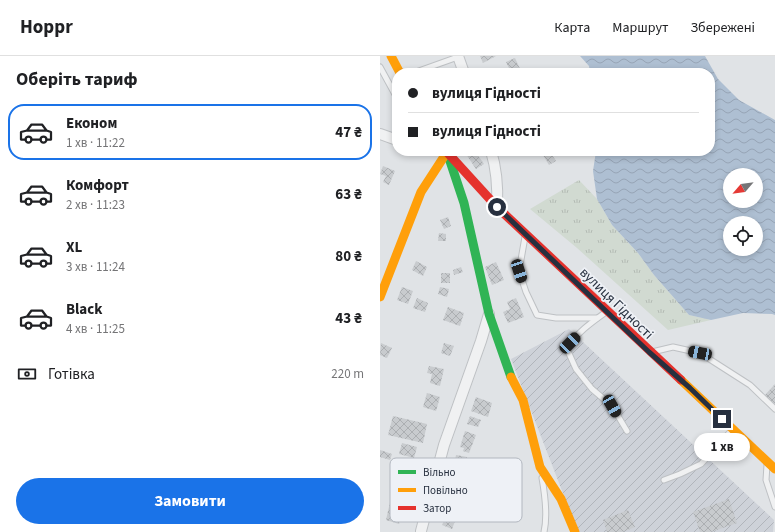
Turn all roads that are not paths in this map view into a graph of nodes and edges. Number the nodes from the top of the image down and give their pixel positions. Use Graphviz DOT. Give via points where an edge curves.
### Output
graph roads {
  1 [pos="391,56"];
  2 [pos="458,57"];
  3 [pos="380,67"];
  4 [pos="397,68"];
  5 [pos="427,68"];
  6 [pos="462,68"];
  7 [pos="392,89"];
  8 [pos="380,134"];
  9 [pos="392,138"];
  10 [pos="444,156"];
  11 [pos="449,156"];
  12 [pos="451,156"];
  13 [pos="493,156"];
  14 [pos="497,207"];
  15 [pos="525,234"];
  16 [pos="381,293"];
  17 [pos="606,312"];
  18 [pos="488,314"];
  19 [pos="598,318"];
  20 [pos="649,352"];
  21 [pos="775,409"];
  22 [pos="733,429"];
  23 [pos="626,431"];
  24 [pos="440,458"];
  25 [pos="768,463"];
  26 [pos="540,467"];
  27 [pos="775,470"];
  28 [pos="664,480"];
  29 [pos="775,507"];
  30 [pos="423,522"];
  31 [pos="420,531"];
  32 [pos="544,532"];
  33 [pos="575,532"];
  1 -- 4 [label="street"];
  2 -- 5 [label="lane"];
  2 -- 6 [label="street"];
  3 -- 7 [label="lane"];
  8 -- 9 [label="street"];
  10 -- 16 [label="street" via="421,192"];
  11 -- 18 [label="street" via="464,203"];
  12 -- 14 [label="street, вулиця Гідності"];
  13 -- 14 [label="street" via="498,184"];
  14 -- 15 [label="street, вулиця Гідності"];
  15 -- 17 [label="street, вулиця Гідності"];
  15 -- 19 [label="lane" via="519,271 537,315 556,318"];
  17 -- 19 [label="lane"];
  17 -- 20 [label="street, вулиця Гідності"];
  18 -- 24 [label="street"];
  18 -- 26 [label="street" via="510,374 523,400"];
  19 -- 23 [label="lane" via="570,343 567,349 576,369 592,389 612,406"];
  20 -- 21 [label="lane" via="673,348 700,353 750,386"];
  20 -- 22 [label="street, вулиця Гідності"];
  22 -- 25 [label="street, вулиця Гідності"];
  22 -- 28 [label="lane" via="701,464"];
  25 -- 27 [label="street, вулиця Гідності"];
  25 -- 29 [label="lane" via="766,480"];
  26 -- 32 [label="lane" via="545,507"];
  26 -- 33 [label="street" via="560,499"];
  30 -- 31 [label="street"];
}
